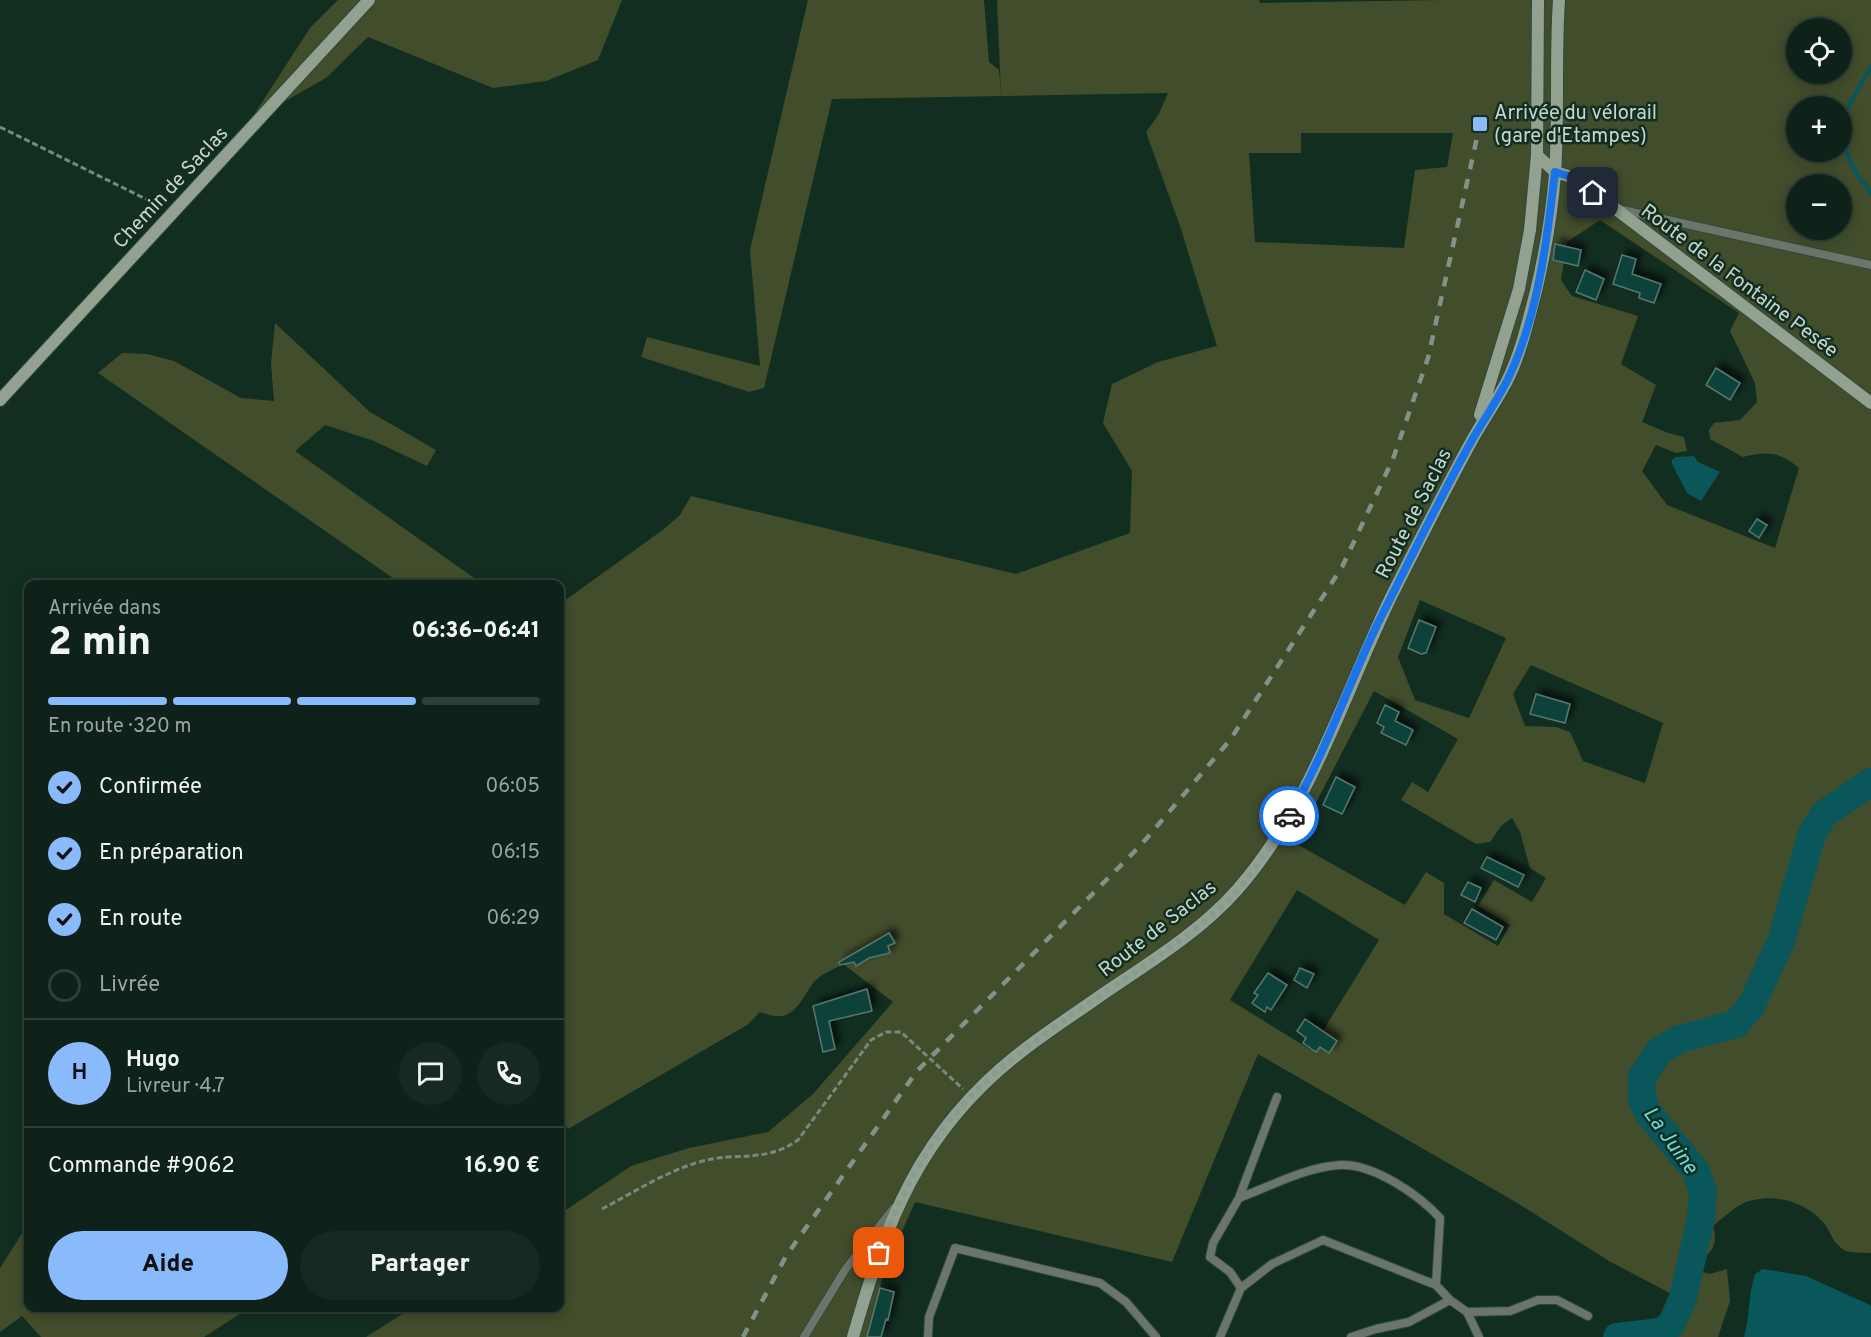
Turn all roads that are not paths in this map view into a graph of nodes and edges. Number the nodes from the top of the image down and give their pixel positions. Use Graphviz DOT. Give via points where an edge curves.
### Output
graph roads {
  1 [pos="369,0"];
  2 [pos="1538,0"];
  3 [pos="1559,0"];
  4 [pos="1537,155"];
  5 [pos="1555,172"];
  6 [pos="1612,207"];
  7 [pos="1871,265"];
  8 [pos="0,400"];
  9 [pos="1871,403"];
  10 [pos="1471,442"];
  11 [pos="1277,1097"];
  12 [pos="1239,1198"];
  13 [pos="900,1201"];
  14 [pos="1436,1285"];
  15 [pos="1241,1288"];
  16 [pos="1450,1300"];
  17 [pos="1467,1312"];
  18 [pos="1588,1316"];
  19 [pos="928,1336"];
  20 [pos="804,1337"];
  21 [pos="853,1337"];
  22 [pos="1156,1337"];
  23 [pos="1220,1337"];
  24 [pos="1351,1337"];
  25 [pos="1479,1337"];
  1 -- 8 [label="main road, Chemin de Saclas"];
  2 -- 4 [label="main road, Route de Saclas"];
  3 -- 5 [label="main road, Route de Saclas"];
  4 -- 5 [label="main road"];
  4 -- 10 [label="main road, Route de Saclas" via="1530,230 1519,289"];
  5 -- 6 [label="main road, Route de la Fontaine Pesée" via="1575,178"];
  5 -- 10 [label="main road, Route de Saclas" via="1548,231 1524,336 1508,379"];
  6 -- 7 [label="lane"];
  6 -- 9 [label="main road, Route de la Fontaine Pesée"];
  10 -- 13 [label="main road, Route de Saclas" via="1368,645 1308,785 1261,859 1236,891 1188,934 1015,1057 971,1097 925,1155"];
  11 -- 12 [label="lane"];
  12 -- 14 [label="lane" via="1304,1173 1340,1165 1354,1166 1401,1185 1440,1218"];
  12 -- 15 [label="lane" via="1213,1243 1210,1257 1230,1272"];
  13 -- 20 [label="lane" via="845,1270"];
  13 -- 21 [label="main road, Route de Saclas" via="873,1269"];
  14 -- 15 [label="lane" via="1323,1240 1272,1264"];
  14 -- 16 [label="lane"];
  15 -- 23 [label="lane"];
  16 -- 17 [label="lane"];
  16 -- 24 [label="lane" via="1408,1322"];
  17 -- 18 [label="lane" via="1510,1311 1538,1300 1557,1300"];
  17 -- 25 [label="lane"];
  19 -- 22 [label="lane" via="929,1317 955,1248 1100,1283 1126,1302"];
}
